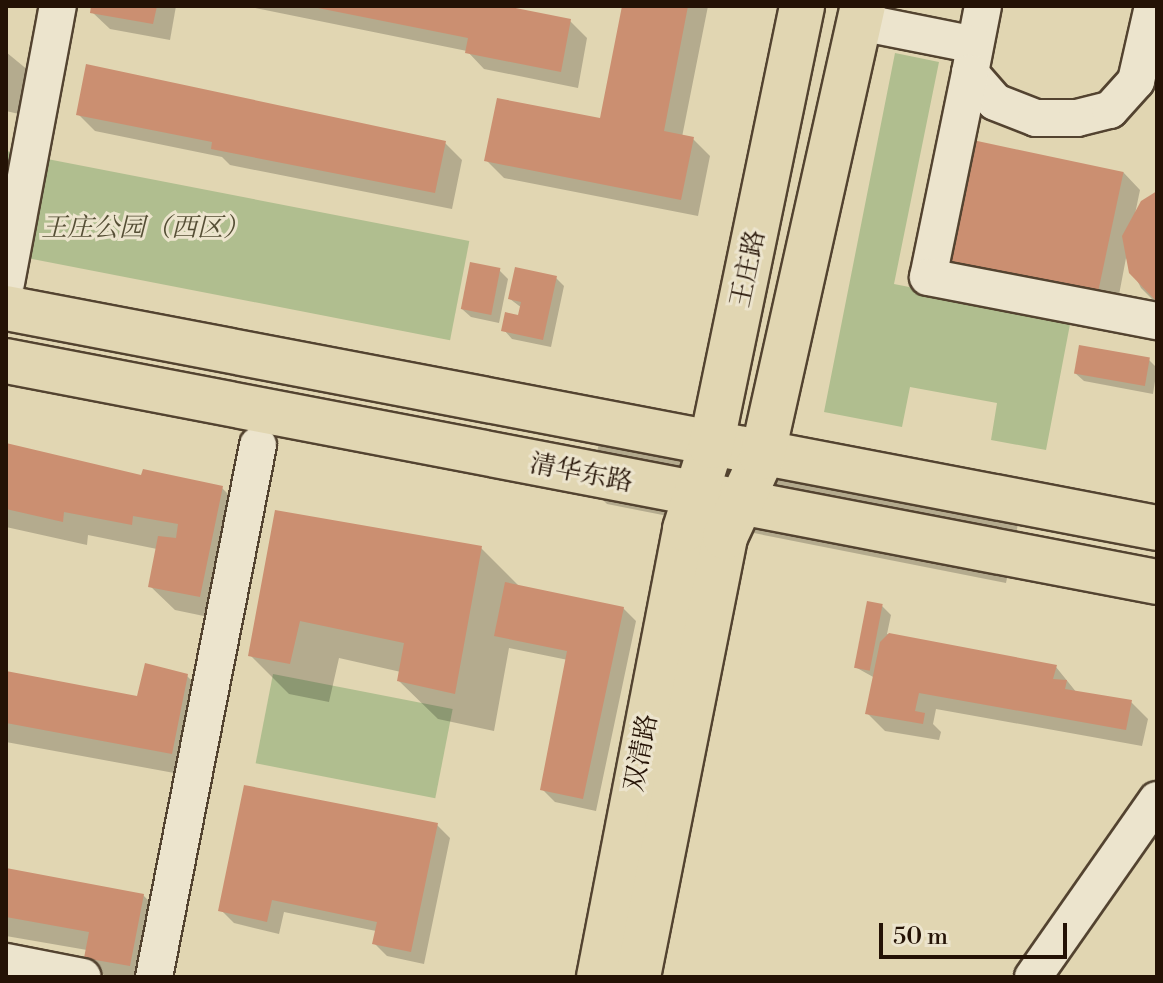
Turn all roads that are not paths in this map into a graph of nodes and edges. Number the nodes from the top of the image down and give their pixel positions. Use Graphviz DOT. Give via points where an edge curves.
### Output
graph roads {
  1 [pos="58,6"];
  2 [pos="802,6"];
  3 [pos="1153,6"];
  4 [pos="974,7"];
  5 [pos="861,14"];
  6 [pos="973,59"];
  7 [pos="6,283"];
  8 [pos="6,308"];
  9 [pos="1157,321"];
  10 [pos="6,361"];
  11 [pos="258,445"];
  12 [pos="711,446"];
  13 [pos="762,457"];
  14 [pos="711,517"];
  15 [pos="1157,528"];
  16 [pos="1157,582"];
  17 [pos="1157,800"];
  18 [pos="6,962"];
  19 [pos="83,977"];
  20 [pos="154,977"];
  21 [pos="599,977"];
  22 [pos="638,977"];
  23 [pos="1033,977"];
  1 -- 7 [label="street"];
  2 -- 12 [label="main road, 王庄路"];
  3 -- 6 [label="street" via="1136,81 1110,110 1077,118 1036,118 995,102"];
  4 -- 6 [label="street"];
  5 -- 6 [label="street"];
  5 -- 13 [label="main road, 王庄路"];
  6 -- 9 [label="street" via="928,277"];
  8 -- 12 [label="main road, 清华东路"];
  10 -- 14 [label="main road, 清华东路"];
  11 -- 20 [label="street"];
  12 -- 13 [label="main road, 清华东路"];
  12 -- 14 [label="main road, 王庄路"];
  13 -- 14 [label="main road, 王庄路"];
  13 -- 15 [label="main road, 清华东路"];
  14 -- 16 [label="main road, 清华东路"];
  14 -- 21 [label="main road, 双清路"];
  14 -- 22 [label="main road, 双清路"];
  17 -- 23 [label="street"];
  18 -- 19 [label="street"];
}
